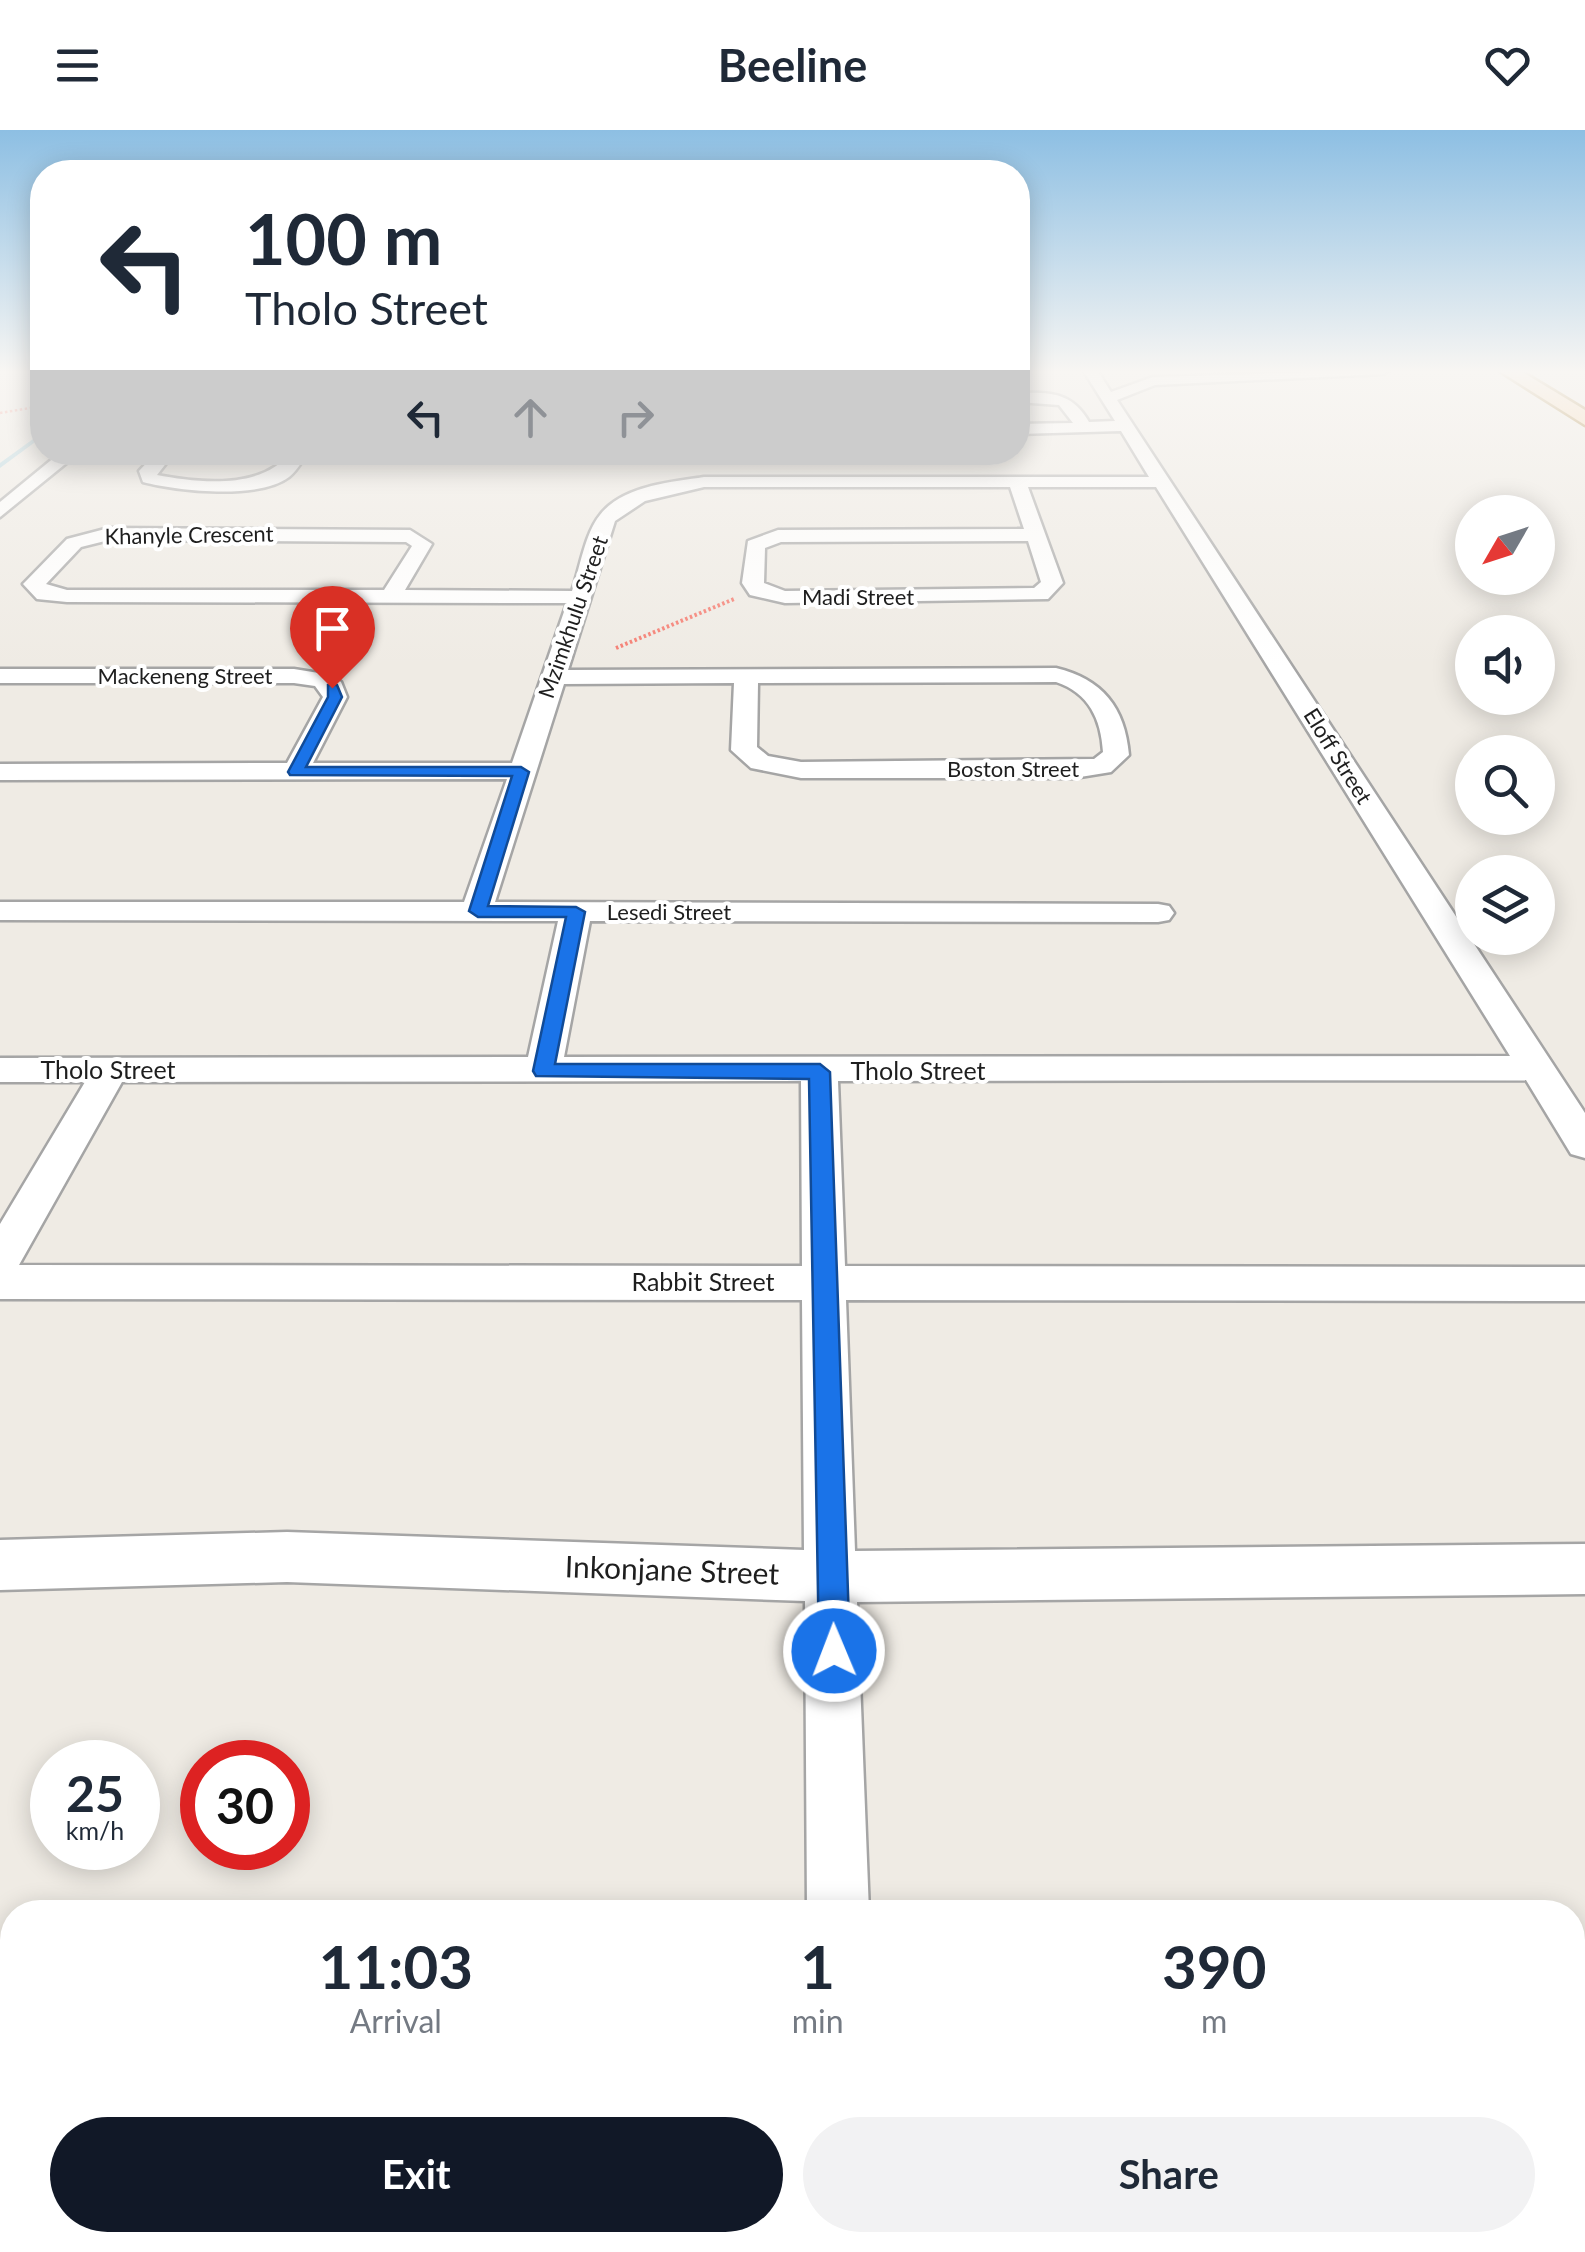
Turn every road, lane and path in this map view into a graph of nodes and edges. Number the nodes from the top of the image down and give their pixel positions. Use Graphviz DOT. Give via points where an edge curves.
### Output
graph roads {
  1 [pos="52,469"];
  2 [pos="150,469"];
  3 [pos="286,469"];
  4 [pos="1155,469"];
  5 [pos="1016,482"];
  6 [pos="1164,482"];
  7 [pos="0,512"];
  8 [pos="1035,535"];
  9 [pos="758,590"];
  10 [pos="391,595"];
  11 [pos="582,596"];
  12 [pos="0,676"];
  13 [pos="746,676"];
  14 [pos="554,677"];
  15 [pos="0,772"];
  16 [pos="296,772"];
  17 [pos="521,772"];
  18 [pos="0,911"];
  19 [pos="478,911"];
  20 [pos="576,912"];
  21 [pos="1158,913"];
  22 [pos="1537,1068"];
  23 [pos="111,1069"];
  24 [pos="0,1070"];
  25 [pos="543,1071"];
  26 [pos="820,1072"];
  27 [pos="1585,1144"];
  28 [pos="0,1261"];
  29 [pos="0,1282"];
  30 [pos="824,1282"];
  31 [pos="1585,1284"];
  32 [pos="0,1564"];
  33 [pos="1585,1569"];
  34 [pos="834,1576"];
  35 [pos="838,1900"];
  1 -- 7 [label="street"];
  2 -- 3 [label="street" via="149,478 168,482 261,481"];
  4 -- 6 [label="street, Eloff Street"];
  5 -- 6 [label="street, Mzimkhulu Street"];
  5 -- 8 [label="street, Madi Street"];
  5 -- 11 [label="street, Mzimkhulu Street" via="718,482 660,491 618,507 606,519"];
  6 -- 22 [label="street, Eloff Street"];
  8 -- 9 [label="street" via="778,536 755,545"];
  8 -- 9 [label="street, Madi Street" via="1052,583 1040,594 785,597"];
  9 -- 14 [label="path"];
  10 -- 10 [label="street, Khanyle Crescent" via="67,596 45,594 34,584 74,544 109,534 410,536 421,550"];
  10 -- 11 [label="street, Khanyle Crescent"];
  11 -- 14 [label="street, Mzimkhulu Street"];
  12 -- 16 [label="street, Mackeneng Street" via="322,680 335,697"];
  13 -- 13 [label="street, Boston Street" via="1068,677 1098,694 1116,755 1102,766 1074,770 774,767 744,750"];
  13 -- 14 [label="street, Boston Street"];
  14 -- 17 [label="street, Mzimkhulu Street"];
  15 -- 16 [label="street"];
  16 -- 17 [label="street"];
  17 -- 19 [label="street, Mzimkhulu Street"];
  18 -- 19 [label="street, Lesedi Street"];
  19 -- 20 [label="street, Lesedi Street"];
  20 -- 21 [label="street, Lesedi Street"];
  20 -- 25 [label="street"];
  22 -- 26 [label="street, Tholo Street"];
  22 -- 27 [label="street, Eloff Street"];
  23 -- 24 [label="street, Tholo Street"];
  23 -- 25 [label="street, Tholo Street"];
  23 -- 28 [label="street"];
  25 -- 26 [label="street, Tholo Street"];
  26 -- 30 [label="street"];
  29 -- 30 [label="street, Rabbit Street"];
  30 -- 31 [label="street, Rabbit Street"];
  30 -- 34 [label="street"];
  32 -- 34 [label="street, Inkonjane Street" via="287,1557"];
  33 -- 34 [label="street, Inkonjane Street"];
  34 -- 35 [label="street"];
}
